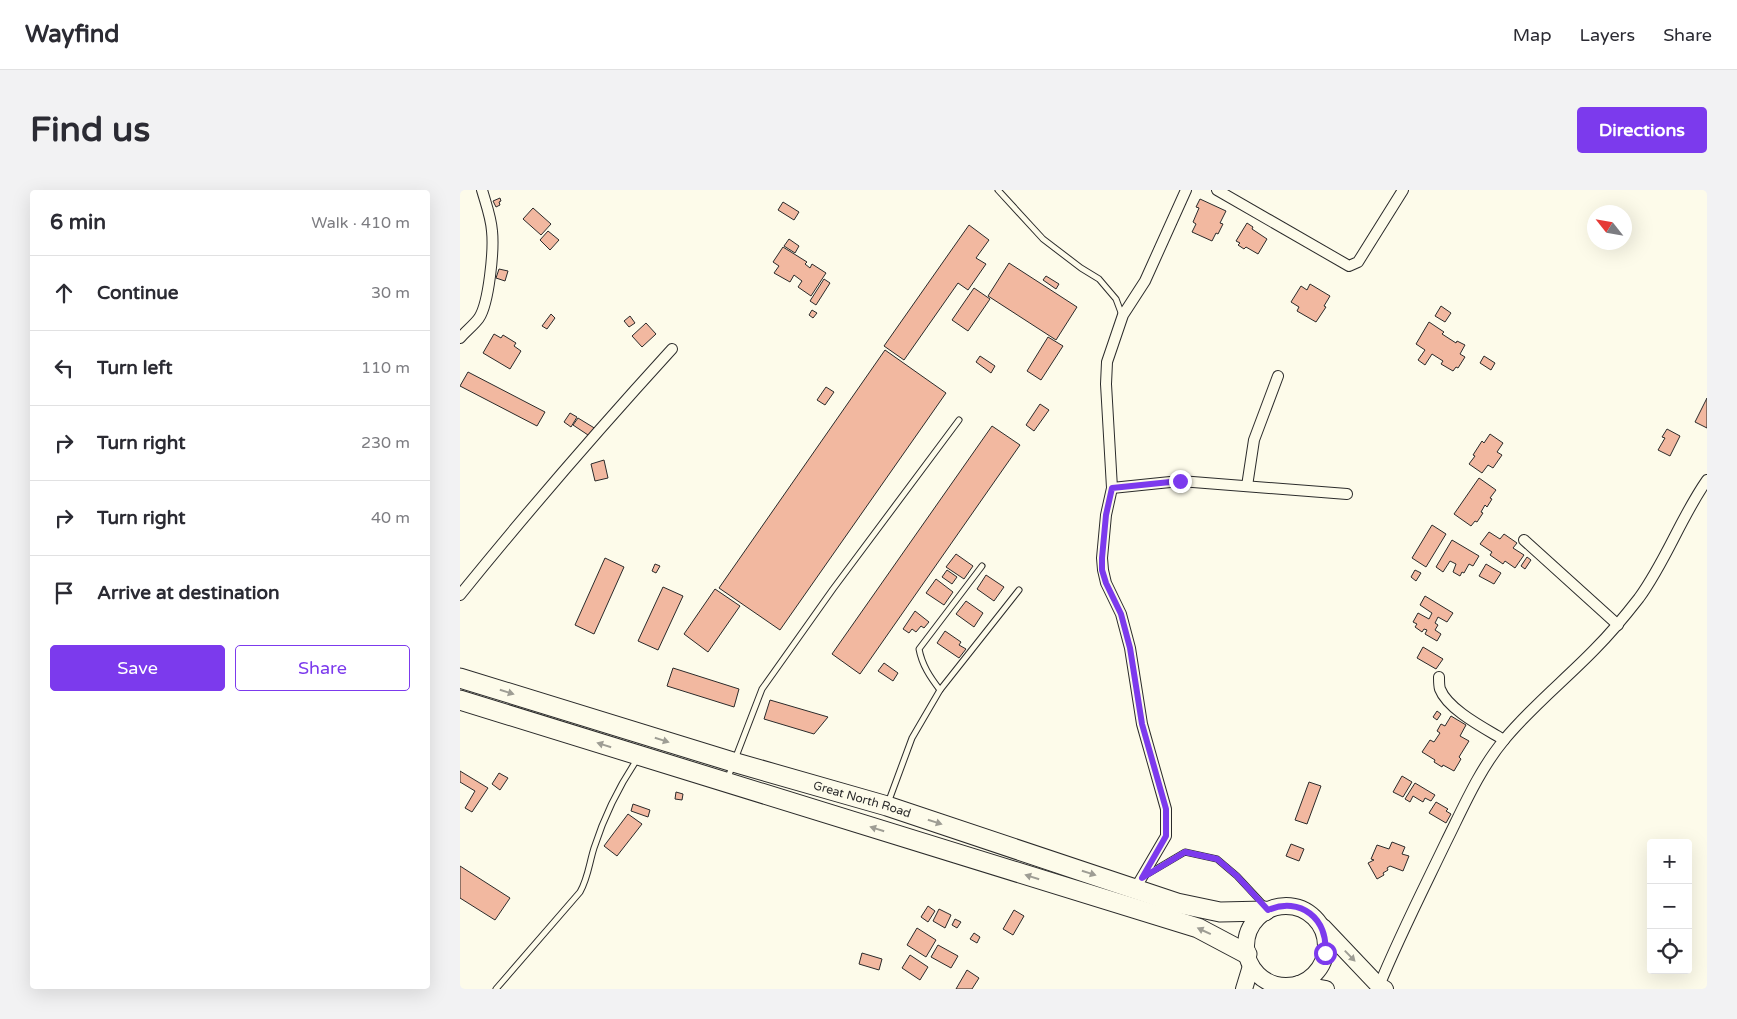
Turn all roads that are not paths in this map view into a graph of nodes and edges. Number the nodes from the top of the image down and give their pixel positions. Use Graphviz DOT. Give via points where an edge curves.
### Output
graph roads {
  1 [pos="482,190"];
  2 [pos="998,190"];
  3 [pos="1186,190"];
  4 [pos="1218,190"];
  5 [pos="1403,190"];
  6 [pos="1122,316"];
  7 [pos="460,338"];
  8 [pos="672,349"];
  9 [pos="1278,376"];
  10 [pos="959,420"];
  11 [pos="1707,480"];
  12 [pos="1247,486"];
  13 [pos="1112,488"];
  14 [pos="1347,494"];
  15 [pos="1524,540"];
  16 [pos="982,566"];
  17 [pos="1019,590"];
  18 [pos="460,595"];
  19 [pos="1618,624"];
  20 [pos="1439,677"];
  21 [pos="460,678"];
  22 [pos="940,690"];
  23 [pos="460,700"];
  24 [pos="1504,740"];
  25 [pos="639,756"];
  26 [pos="733,762"];
  27 [pos="726,783"];
  28 [pos="887,806"];
  29 [pos="1138,883"];
  30 [pos="1267,910"];
  31 [pos="1321,926"];
  32 [pos="1249,960"];
  33 [pos="1293,986"];
  34 [pos="1382,988"];
  35 [pos="496,989"];
  36 [pos="1244,989"];
  37 [pos="1326,989"];
  1 -- 7 [label="street" via="492,232 487,289 480,317"];
  2 -- 6 [label="lane" via="1043,238 1100,279 1116,299"];
  3 -- 6 [label="street" via="1145,281"];
  4 -- 5 [label="street" via="1349,266 1358,262"];
  6 -- 13 [label="street" via="1107,362"];
  8 -- 18 [label="street" via="598,431"];
  9 -- 12 [label="street" via="1254,440"];
  10 -- 26 [label="lane" via="762,689"];
  11 -- 19 [label="street" via="1655,574"];
  12 -- 13 [label="street" via="1180,481"];
  12 -- 14 [label="street"];
  13 -- 29 [label="street" via="1106,515 1102,570 1121,614 1142,724 1166,809 1166,836"];
  15 -- 19 [label="street"];
  16 -- 22 [label="lane" via="919,649 927,672"];
  17 -- 22 [label="lane"];
  19 -- 24 [label="street"];
  20 -- 24 [label="street" via="1440,689 1449,702"];
  21 -- 26 [label="highway, Great North Road, one-way"];
  22 -- 28 [label="lane" via="912,738"];
  25 -- 23 [label="highway, Great North Road, one-way"];
  24 -- 34 [label="street" via="1458,818 1396,946"];
  25 -- 27 [label="highway, Great North Road"];
  25 -- 35 [label="lane" via="610,807 580,892"];
  26 -- 27 [label="lane"];
  26 -- 28 [label="highway, Great North Road"];
  32 -- 27 [label="highway, Great North Road, one-way" via="1198,928"];
  28 -- 29 [label="highway, Great North Road, one-way"];
  29 -- 30 [label="highway, Great North Road" via="1177,903 1220,912"];
  29 -- 30 [label="lane" via="1185,852 1217,859"];
  30 -- 31 [label="main road" via="1284,905 1300,908 1310,913"];
  30 -- 32 [label="main road" via="1249,930 1246,942"];
  31 -- 33 [label="main road" via="1325,939 1323,960 1311,977"];
  31 -- 34 [label="main road, one-way"];
  32 -- 33 [label="main road" via="1260,977 1272,984"];
  32 -- 36 [label="main road"];
  33 -- 37 [label="main road"];
}
